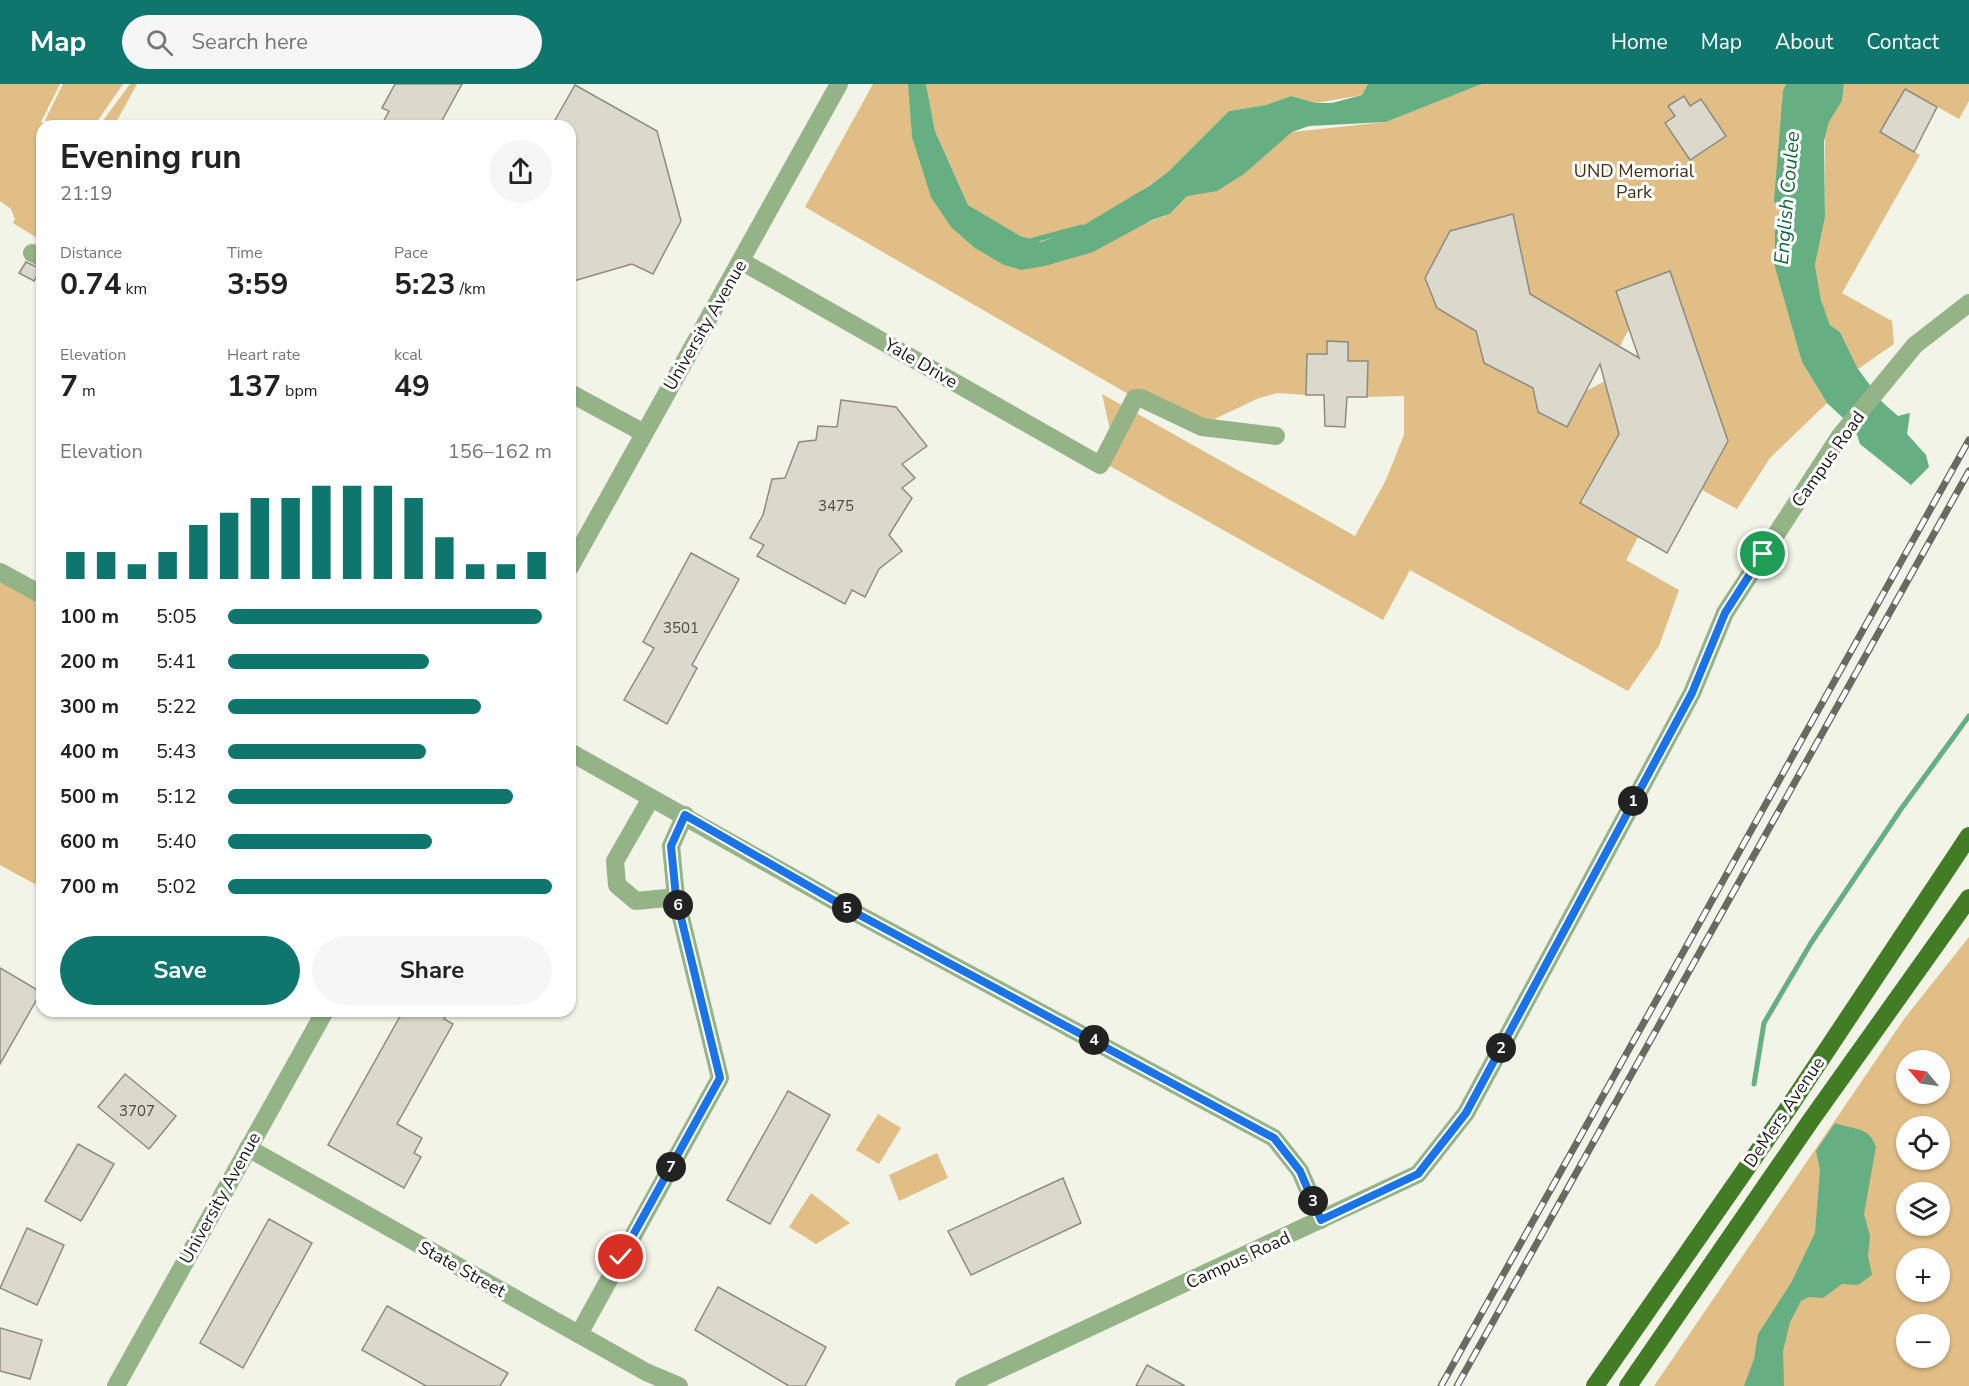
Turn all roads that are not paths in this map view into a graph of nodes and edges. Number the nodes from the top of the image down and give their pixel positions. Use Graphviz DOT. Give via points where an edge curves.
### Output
graph roads {
  1 [pos="839,84"];
  2 [pos="741,261"];
  3 [pos="1969,303"];
  4 [pos="576,396"];
  5 [pos="644,433"];
  6 [pos="1276,436"];
  7 [pos="576,556"];
  8 [pos="0,572"];
  9 [pos="36,592"];
  10 [pos="576,756"];
  11 [pos="650,800"];
  12 [pos="685,815"];
  13 [pos="1969,836"];
  14 [pos="676,897"];
  15 [pos="1969,898"];
  16 [pos="322,1017"];
  17 [pos="248,1148"];
  18 [pos="1321,1220"];
  19 [pos="579,1334"];
  20 [pos="116,1386"];
  21 [pos="679,1386"];
  22 [pos="964,1386"];
  23 [pos="1595,1386"];
  24 [pos="1628,1386"];
  1 -- 2 [label="street, University Avenue"];
  2 -- 5 [label="street, University Avenue"];
  2 -- 6 [label="street, Yale Drive" via="1101,463 1136,398 1202,427"];
  3 -- 18 [label="street, Campus Road" via="1915,345 1840,436 1725,613 1692,693 1466,1113 1418,1174"];
  4 -- 5 [label="street"];
  5 -- 7 [label="street, University Avenue"];
  8 -- 9 [label="street"];
  10 -- 11 [label="street"];
  11 -- 12 [label="street"];
  11 -- 14 [label="street" via="615,861 617,885 636,901"];
  12 -- 14 [label="street" via="671,846"];
  12 -- 18 [label="street" via="854,912 1274,1138 1300,1171"];
  13 -- 23 [label="main road, DeMers Avenue" via="1789,1107"];
  14 -- 19 [label="street" via="720,1078"];
  15 -- 24 [label="main road, DeMers Avenue"];
  16 -- 17 [label="street, University Avenue"];
  17 -- 19 [label="street, State Street"];
  17 -- 20 [label="street, University Avenue"];
  18 -- 22 [label="street, Campus Road"];
  19 -- 21 [label="street, State Street"];
}
